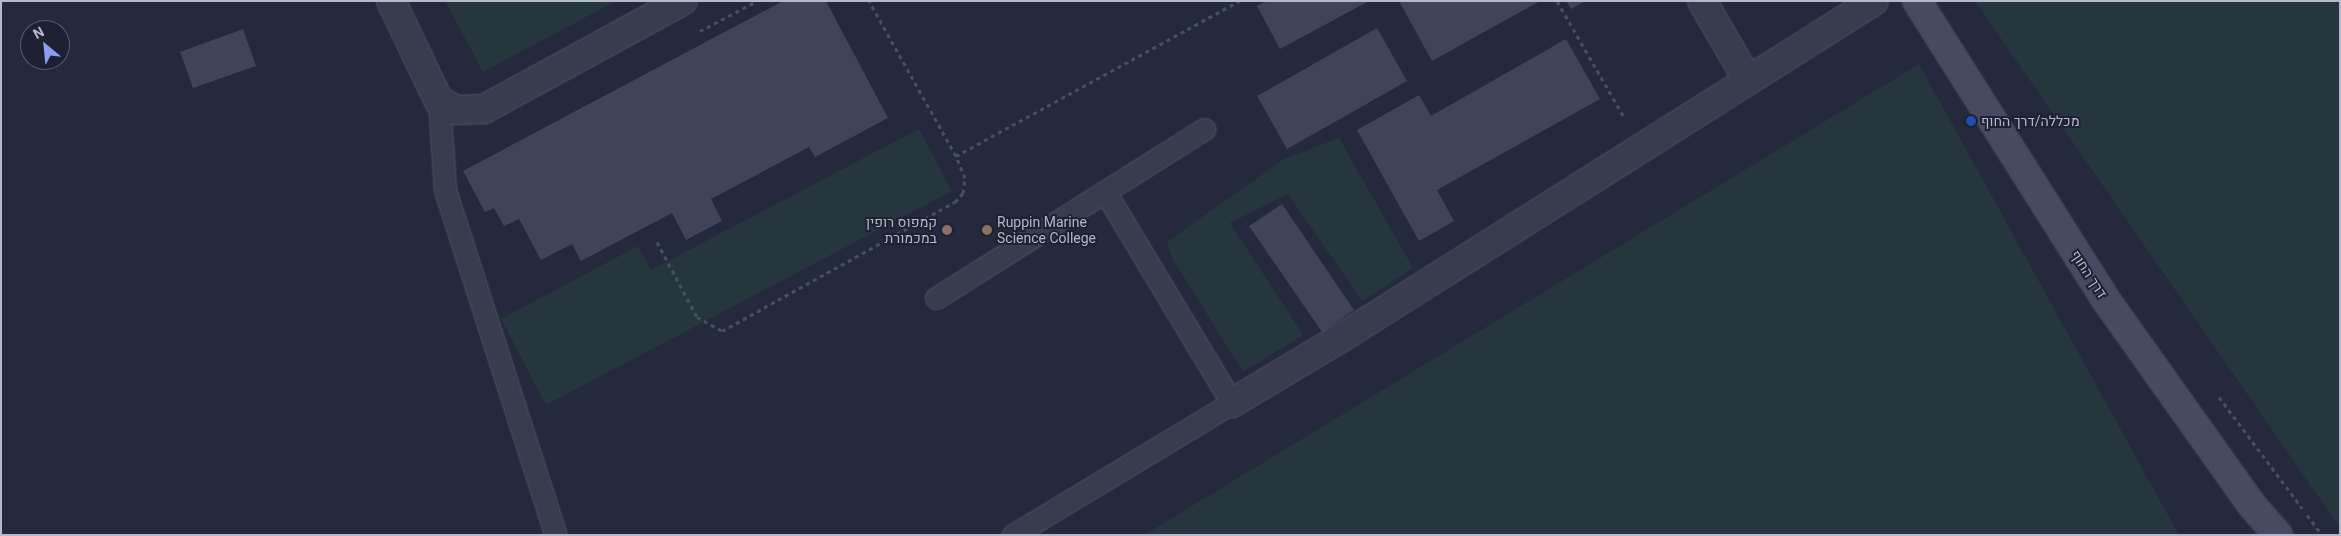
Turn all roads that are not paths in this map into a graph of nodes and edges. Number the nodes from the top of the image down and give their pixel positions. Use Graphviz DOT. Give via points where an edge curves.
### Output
graph roads {
  1 [pos="391,1"];
  2 [pos="682,1"];
  3 [pos="1702,1"];
  4 [pos="1874,1"];
  5 [pos="1917,1"];
  6 [pos="1748,80"];
  7 [pos="439,101"];
  8 [pos="1204,129"];
  9 [pos="1105,192"];
  10 [pos="936,298"];
  11 [pos="1232,403"];
  12 [pos="556,535"];
  13 [pos="1013,535"];
  14 [pos="2278,535"];
  1 -- 7 [label="street"];
  2 -- 7 [label="street" via="484,108 457,110"];
  3 -- 6 [label="street"];
  4 -- 6 [label="street"];
  5 -- 14 [label="main road, דרך החוף" via="2106,300 2244,496"];
  6 -- 11 [label="street" via="1344,336"];
  7 -- 12 [label="lane" via="445,190"];
  8 -- 9 [label="lane"];
  9 -- 10 [label="lane"];
  9 -- 11 [label="lane"];
  11 -- 13 [label="lane"];
}
